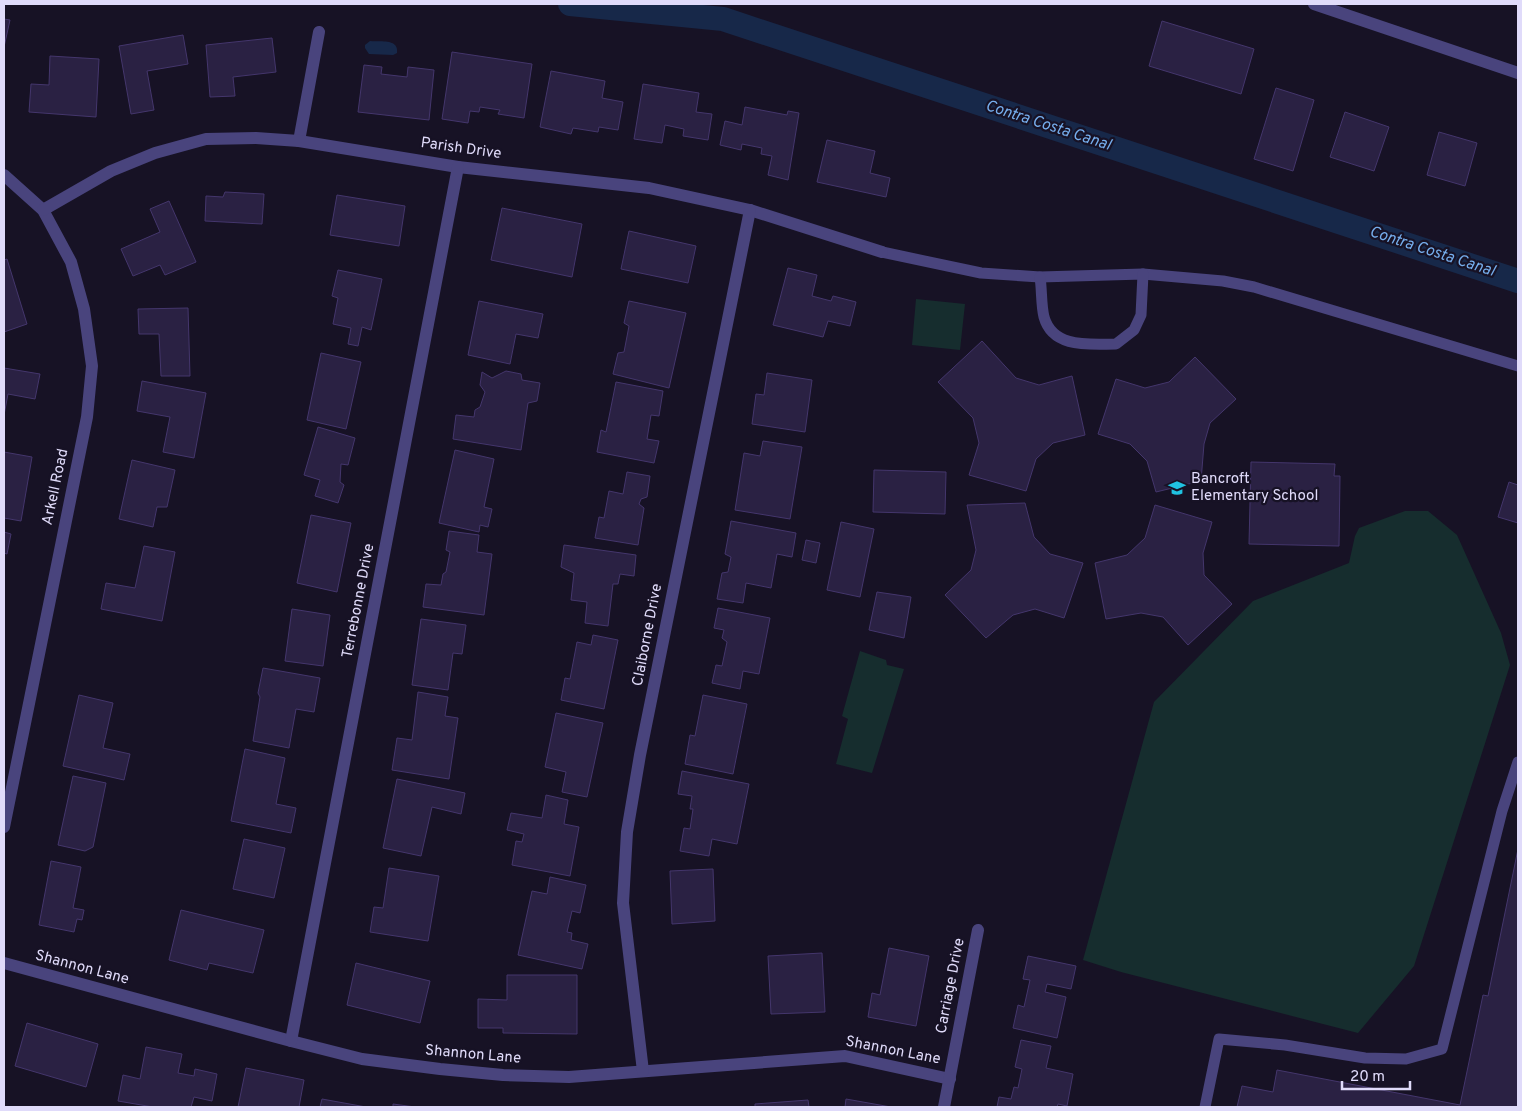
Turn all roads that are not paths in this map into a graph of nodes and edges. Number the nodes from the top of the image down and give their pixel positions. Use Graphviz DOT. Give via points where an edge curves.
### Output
graph roads {
  1 [pos="1314,4"];
  2 [pos="319,32"];
  3 [pos="1518,73"];
  4 [pos="299,141"];
  5 [pos="458,167"];
  6 [pos="4,175"];
  7 [pos="43,210"];
  8 [pos="750,210"];
  9 [pos="882,252"];
  10 [pos="1143,274"];
  11 [pos="1040,277"];
  12 [pos="1518,366"];
  13 [pos="1518,762"];
  14 [pos="4,827"];
  15 [pos="978,930"];
  16 [pos="4,963"];
  17 [pos="292,1041"];
  18 [pos="642,1071"];
  19 [pos="950,1080"];
  20 [pos="944,1107"];
  21 [pos="1205,1107"];
  1 -- 3 [label="street"];
  2 -- 4 [label="street"];
  4 -- 5 [label="street, Parish Drive"];
  4 -- 7 [label="street, Parish Drive" via="206,139 155,153 111,171"];
  5 -- 8 [label="street, Parish Drive" via="649,188"];
  5 -- 17 [label="street, Terrebonne Drive"];
  6 -- 7 [label="street, Arkell Road"];
  7 -- 14 [label="street, Arkell Road" via="71,262 84,309 92,366 87,417"];
  8 -- 9 [label="street, Parish Drive"];
  8 -- 18 [label="street, Claiborne Drive" via="627,832 623,903"];
  9 -- 11 [label="lane" via="981,273"];
  10 -- 11 [label="lane"];
  10 -- 11 [label="lane" via="1141,315 1134,330 1116,344 1074,343 1059,338 1044,317"];
  10 -- 12 [label="lane" via="1223,280 1254,287"];
  13 -- 21 [label="lane" via="1502,811 1442,1049 1406,1059 1365,1058 1285,1045 1219,1039"];
  15 -- 19 [label="street, Carriage Drive"];
  16 -- 17 [label="street, Shannon Lane"];
  17 -- 18 [label="street, Shannon Lane" via="362,1058 502,1075 569,1077"];
  18 -- 19 [label="street, Shannon Lane" via="845,1056"];
  19 -- 20 [label="street, Carriage Drive"];
}
